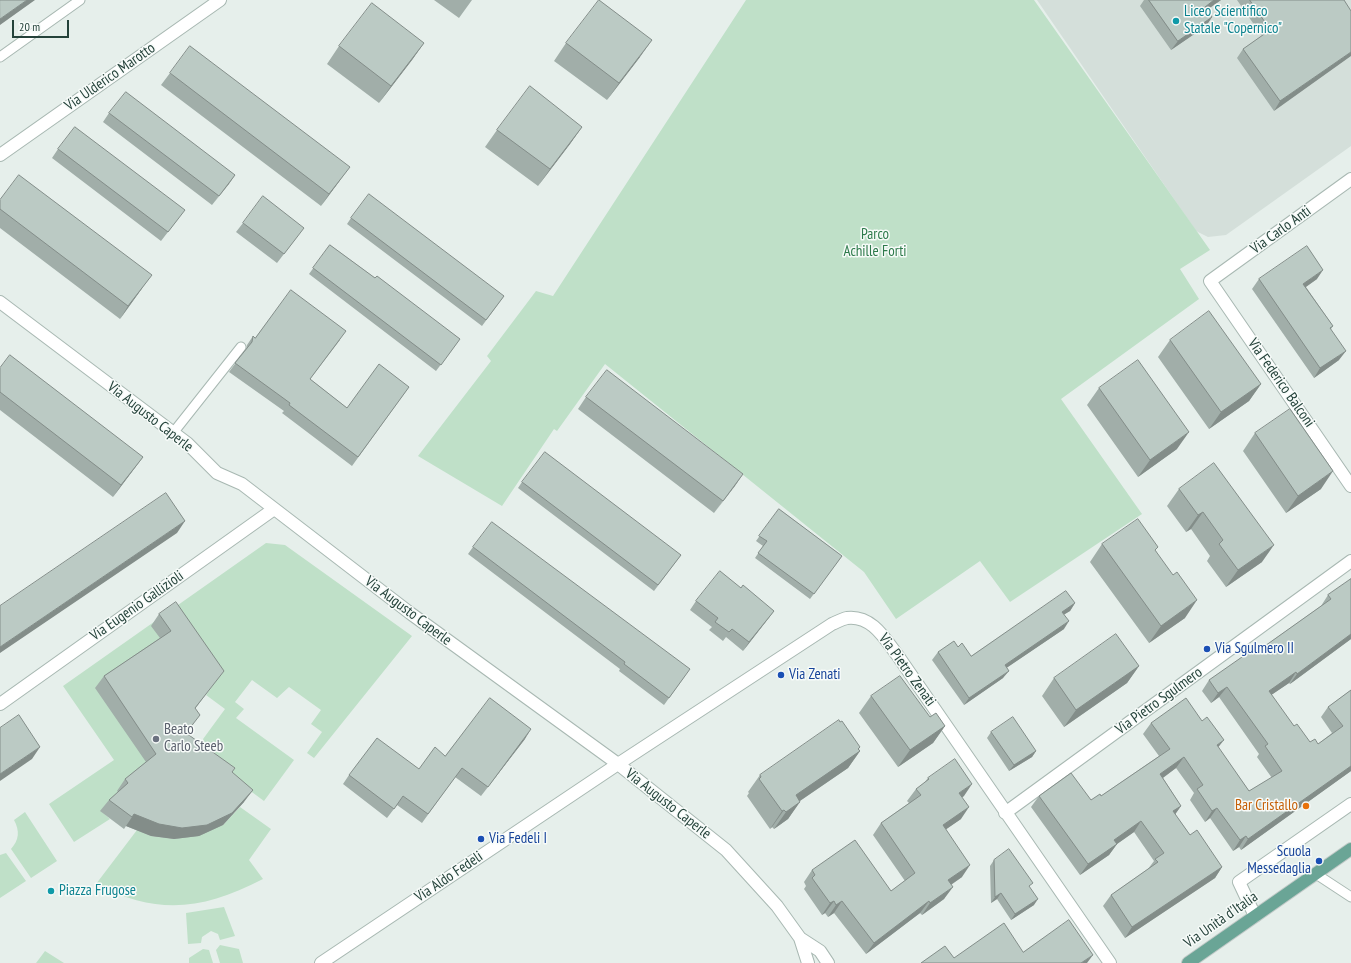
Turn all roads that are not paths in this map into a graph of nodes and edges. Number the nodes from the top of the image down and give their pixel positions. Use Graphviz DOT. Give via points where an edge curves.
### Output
graph roads {
  1 [pos="80,0"];
  2 [pos="220,0"];
  3 [pos="0,57"];
  4 [pos="0,155"];
  5 [pos="1351,179"];
  6 [pos="1210,281"];
  7 [pos="0,302"];
  8 [pos="241,347"];
  9 [pos="173,433"];
  10 [pos="1351,486"];
  11 [pos="274,509"];
  12 [pos="1351,562"];
  13 [pos="0,704"];
  14 [pos="618,764"];
  15 [pos="1351,804"];
  16 [pos="1006,812"];
  17 [pos="1351,849"];
  18 [pos="1316,874"];
  19 [pos="1351,897"];
  20 [pos="1255,916"];
  21 [pos="800,938"];
  22 [pos="321,963"];
  23 [pos="808,963"];
  24 [pos="828,963"];
  25 [pos="1110,963"];
  26 [pos="1188,963"];
  1 -- 3 [label="lane"];
  2 -- 4 [label="street, Via Ulderico Marotto"];
  5 -- 6 [label="street, Via Carlo Anti"];
  6 -- 10 [label="street, Via Federico Balconi"];
  7 -- 9 [label="street, Via Augusto Caperle"];
  8 -- 9 [label="lane"];
  9 -- 11 [label="street, Via Augusto Caperle" via="187,443 217,473 242,484"];
  11 -- 13 [label="street, Via Eugenio Gallizioli"];
  11 -- 14 [label="street, Via Augusto Caperle" via="410,614"];
  12 -- 16 [label="street, Via Pietro Sgulmero"];
  14 -- 16 [label="street, Via Pietro Zenati" via="820,632 847,618 870,623 879,631"];
  14 -- 21 [label="street, Via Augusto Caperle" via="726,850 777,906"];
  14 -- 22 [label="street, Via Aldo Fedeli"];
  15 -- 20 [label="street" via="1239,882"];
  16 -- 25 [label="street, Via Pietro Zenati"];
  17 -- 18 [label="main road, Via Unità d'Italia"];
  18 -- 19 [label="lane"];
  18 -- 20 [label="main road, Via Unità d'Italia"];
  20 -- 26 [label="main road, Via Unità d'Italia"];
  21 -- 23 [label="street, Via Augusto Caperle"];
  21 -- 24 [label="street, Via Augusto Caperle" via="820,951"];
}
